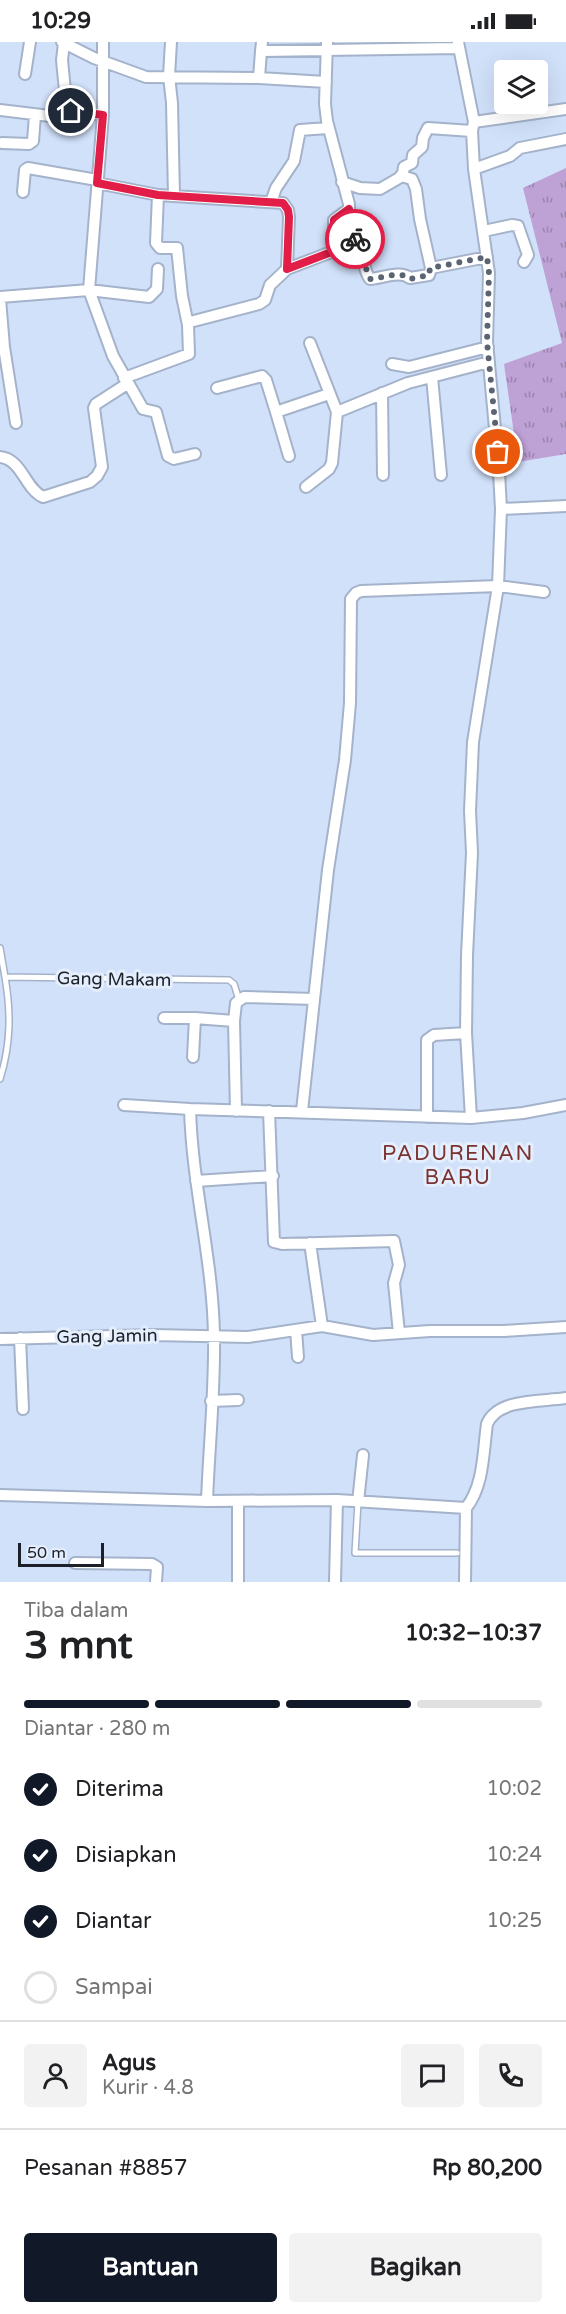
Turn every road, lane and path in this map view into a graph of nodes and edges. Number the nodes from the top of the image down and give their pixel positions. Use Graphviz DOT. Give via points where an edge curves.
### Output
graph roads {
  1 [pos="30,42"];
  2 [pos="103,42"];
  3 [pos="171,42"];
  4 [pos="63,43"];
  5 [pos="458,45"];
  6 [pos="262,46"];
  7 [pos="327,46"];
  8 [pos="103,61"];
  9 [pos="25,74"];
  10 [pos="169,76"];
  11 [pos="259,78"];
  12 [pos="326,82"];
  13 [pos="65,91"];
  14 [pos="566,109"];
  15 [pos="0,110"];
  16 [pos="103,115"];
  17 [pos="35,116"];
  18 [pos="473,126"];
  19 [pos="328,128"];
  20 [pos="566,139"];
  21 [pos="2,143"];
  22 [pos="474,169"];
  23 [pos="401,176"];
  24 [pos="97,182"];
  25 [pos="342,182"];
  26 [pos="23,192"];
  27 [pos="158,195"];
  28 [pos="174,196"];
  29 [pos="271,202"];
  30 [pos="349,209"];
  31 [pos="484,231"];
  32 [pos="487,257"];
  33 [pos="524,262"];
  34 [pos="430,268"];
  35 [pos="158,269"];
  36 [pos="287,269"];
  37 [pos="89,290"];
  38 [pos="0,298"];
  39 [pos="188,325"];
  40 [pos="310,343"];
  41 [pos="488,347"];
  42 [pos="2,351"];
  43 [pos="489,362"];
  44 [pos="392,364"];
  45 [pos="432,377"];
  46 [pos="126,381"];
  47 [pos="217,388"];
  48 [pos="382,393"];
  49 [pos="329,394"];
  50 [pos="276,412"];
  51 [pos="337,412"];
  52 [pos="16,423"];
  53 [pos="195,454"];
  54 [pos="289,456"];
  55 [pos="0,457"];
  56 [pos="383,475"];
  57 [pos="441,475"];
  58 [pos="306,487"];
  59 [pos="566,506"];
  60 [pos="501,509"];
  61 [pos="498,586"];
  62 [pos="544,592"];
  63 [pos="0,948"];
  64 [pos="5,976"];
  65 [pos="314,999"];
  66 [pos="239,1000"];
  67 [pos="164,1018"];
  68 [pos="195,1018"];
  69 [pos="234,1021"];
  70 [pos="466,1033"];
  71 [pos="193,1057"];
  72 [pos="0,1079"];
  73 [pos="124,1105"];
  74 [pos="566,1105"];
  75 [pos="190,1109"];
  76 [pos="236,1111"];
  77 [pos="269,1111"];
  78 [pos="302,1111"];
  79 [pos="426,1118"];
  80 [pos="471,1118"];
  81 [pos="273,1176"];
  82 [pos="196,1181"];
  83 [pos="310,1243"];
  84 [pos="322,1326"];
  85 [pos="566,1327"];
  86 [pos="296,1330"];
  87 [pos="399,1333"];
  88 [pos="214,1335"];
  89 [pos="21,1338"];
  90 [pos="0,1340"];
  91 [pos="298,1358"];
  92 [pos="566,1398"];
  93 [pos="238,1400"];
  94 [pos="211,1401"];
  95 [pos="23,1409"];
  96 [pos="363,1455"];
  97 [pos="0,1495"];
  98 [pos="337,1500"];
  99 [pos="207,1501"];
  100 [pos="238,1501"];
  101 [pos="358,1502"];
  102 [pos="466,1508"];
  103 [pos="457,1553"];
  104 [pos="75,1563"];
  105 [pos="156,1582"];
  106 [pos="238,1582"];
  107 [pos="335,1582"];
  108 [pos="465,1582"];
  1 -- 9 [label="street"];
  2 -- 8 [label="street"];
  3 -- 10 [label="street"];
  4 -- 8 [label="street"];
  4 -- 13 [label="street"];
  5 -- 7 [label="street"];
  5 -- 18 [label="street"];
  6 -- 7 [label="street"];
  6 -- 11 [label="street"];
  7 -- 12 [label="street"];
  8 -- 10 [label="street" via="137,75"];
  8 -- 16 [label="street"];
  10 -- 11 [label="street"];
  10 -- 28 [label="street"];
  11 -- 12 [label="street"];
  12 -- 19 [label="street"];
  14 -- 18 [label="street"];
  15 -- 17 [label="street"];
  16 -- 17 [label="street" via="78,111"];
  16 -- 24 [label="street"];
  17 -- 21 [label="street" via="33,141"];
  18 -- 22 [label="street"];
  18 -- 23 [label="street" via="428,128 422,147"];
  19 -- 25 [label="street"];
  19 -- 29 [label="street" via="300,130 294,161"];
  20 -- 22 [label="street" via="520,148 510,156"];
  22 -- 31 [label="street"];
  23 -- 25 [label="street" via="380,189"];
  23 -- 34 [label="street" via="412,179 416,189"];
  24 -- 26 [label="street" via="28,168"];
  24 -- 27 [label="street"];
  24 -- 37 [label="street"];
  25 -- 30 [label="street"];
  27 -- 28 [label="street"];
  27 -- 39 [label="street" via="156,243 160,248 177,248"];
  28 -- 29 [label="street"];
  29 -- 36 [label="street" via="283,203 288,210"];
  30 -- 34 [label="street" via="356,244 370,279 397,274 418,278 429,275"];
  30 -- 36 [label="street" via="334,220 334,251"];
  31 -- 32 [label="street"];
  31 -- 33 [label="street" via="518,226 528,255"];
  32 -- 34 [label="street"];
  32 -- 41 [label="street"];
  35 -- 37 [label="street" via="157,289 149,297"];
  36 -- 39 [label="street" via="270,285 260,304"];
  37 -- 38 [label="street"];
  37 -- 46 [label="street"];
  38 -- 42 [label="street"];
  39 -- 46 [label="street" via="189,354"];
  40 -- 49 [label="street"];
  41 -- 43 [label="street"];
  41 -- 44 [label="street" via="409,367"];
  42 -- 52 [label="street"];
  43 -- 45 [label="street"];
  43 -- 60 [label="street"];
  45 -- 48 [label="street"];
  45 -- 57 [label="street"];
  46 -- 53 [label="street" via="143,409 155,410 169,458"];
  46 -- 55 [label="street" via="94,408 102,467 90,482 44,497 36,493 10,460"];
  47 -- 50 [label="street" via="262,376"];
  48 -- 51 [label="street"];
  48 -- 56 [label="street"];
  49 -- 50 [label="street"];
  49 -- 51 [label="street"];
  50 -- 54 [label="street"];
  51 -- 58 [label="street" via="332,463"];
  59 -- 60 [label="street"];
  60 -- 61 [label="street"];
  61 -- 62 [label="street"];
  61 -- 65 [label="street" via="360,591 351,599 345,760"];
  61 -- 70 [label="street" via="473,742"];
  63 -- 64 [label="lane"];
  64 -- 66 [label="lane, Gang Makam" via="229,980 235,985"];
  64 -- 72 [label="lane" via="10,1020"];
  65 -- 66 [label="street" via="267,996"];
  65 -- 78 [label="street"];
  66 -- 69 [label="street"];
  67 -- 68 [label="street"];
  68 -- 69 [label="street"];
  68 -- 71 [label="street"];
  69 -- 76 [label="street"];
  70 -- 79 [label="street" via="434,1035 427,1040"];
  70 -- 80 [label="street"];
  73 -- 75 [label="street"];
  74 -- 80 [label="street"];
  75 -- 76 [label="street"];
  75 -- 82 [label="street"];
  76 -- 77 [label="street"];
  77 -- 78 [label="street"];
  77 -- 81 [label="street"];
  78 -- 79 [label="street"];
  79 -- 80 [label="street"];
  81 -- 82 [label="street"];
  81 -- 83 [label="street" via="274,1242"];
  82 -- 88 [label="street"];
  83 -- 84 [label="street"];
  83 -- 87 [label="street" via="394,1241 399,1265 394,1286"];
  84 -- 86 [label="street, Gang Jamin"];
  84 -- 87 [label="street" via="364,1335"];
  85 -- 87 [label="street"];
  86 -- 88 [label="street, Gang Jamin" via="248,1337"];
  86 -- 91 [label="street"];
  88 -- 89 [label="street, Gang Jamin"];
  88 -- 94 [label="street"];
  89 -- 90 [label="street, Gang Jamin"];
  89 -- 95 [label="street"];
  92 -- 102 [label="street" via="514,1403 493,1413 487,1424 479,1479"];
  93 -- 94 [label="street"];
  94 -- 99 [label="street"];
  96 -- 101 [label="street"];
  97 -- 99 [label="street"];
  98 -- 100 [label="street"];
  98 -- 101 [label="street"];
  98 -- 107 [label="street"];
  99 -- 100 [label="street"];
  100 -- 106 [label="street"];
  101 -- 102 [label="street"];
  101 -- 103 [label="lane" via="355,1552"];
  102 -- 108 [label="street"];
  104 -- 105 [label="street" via="152,1564 156,1567"];
}
